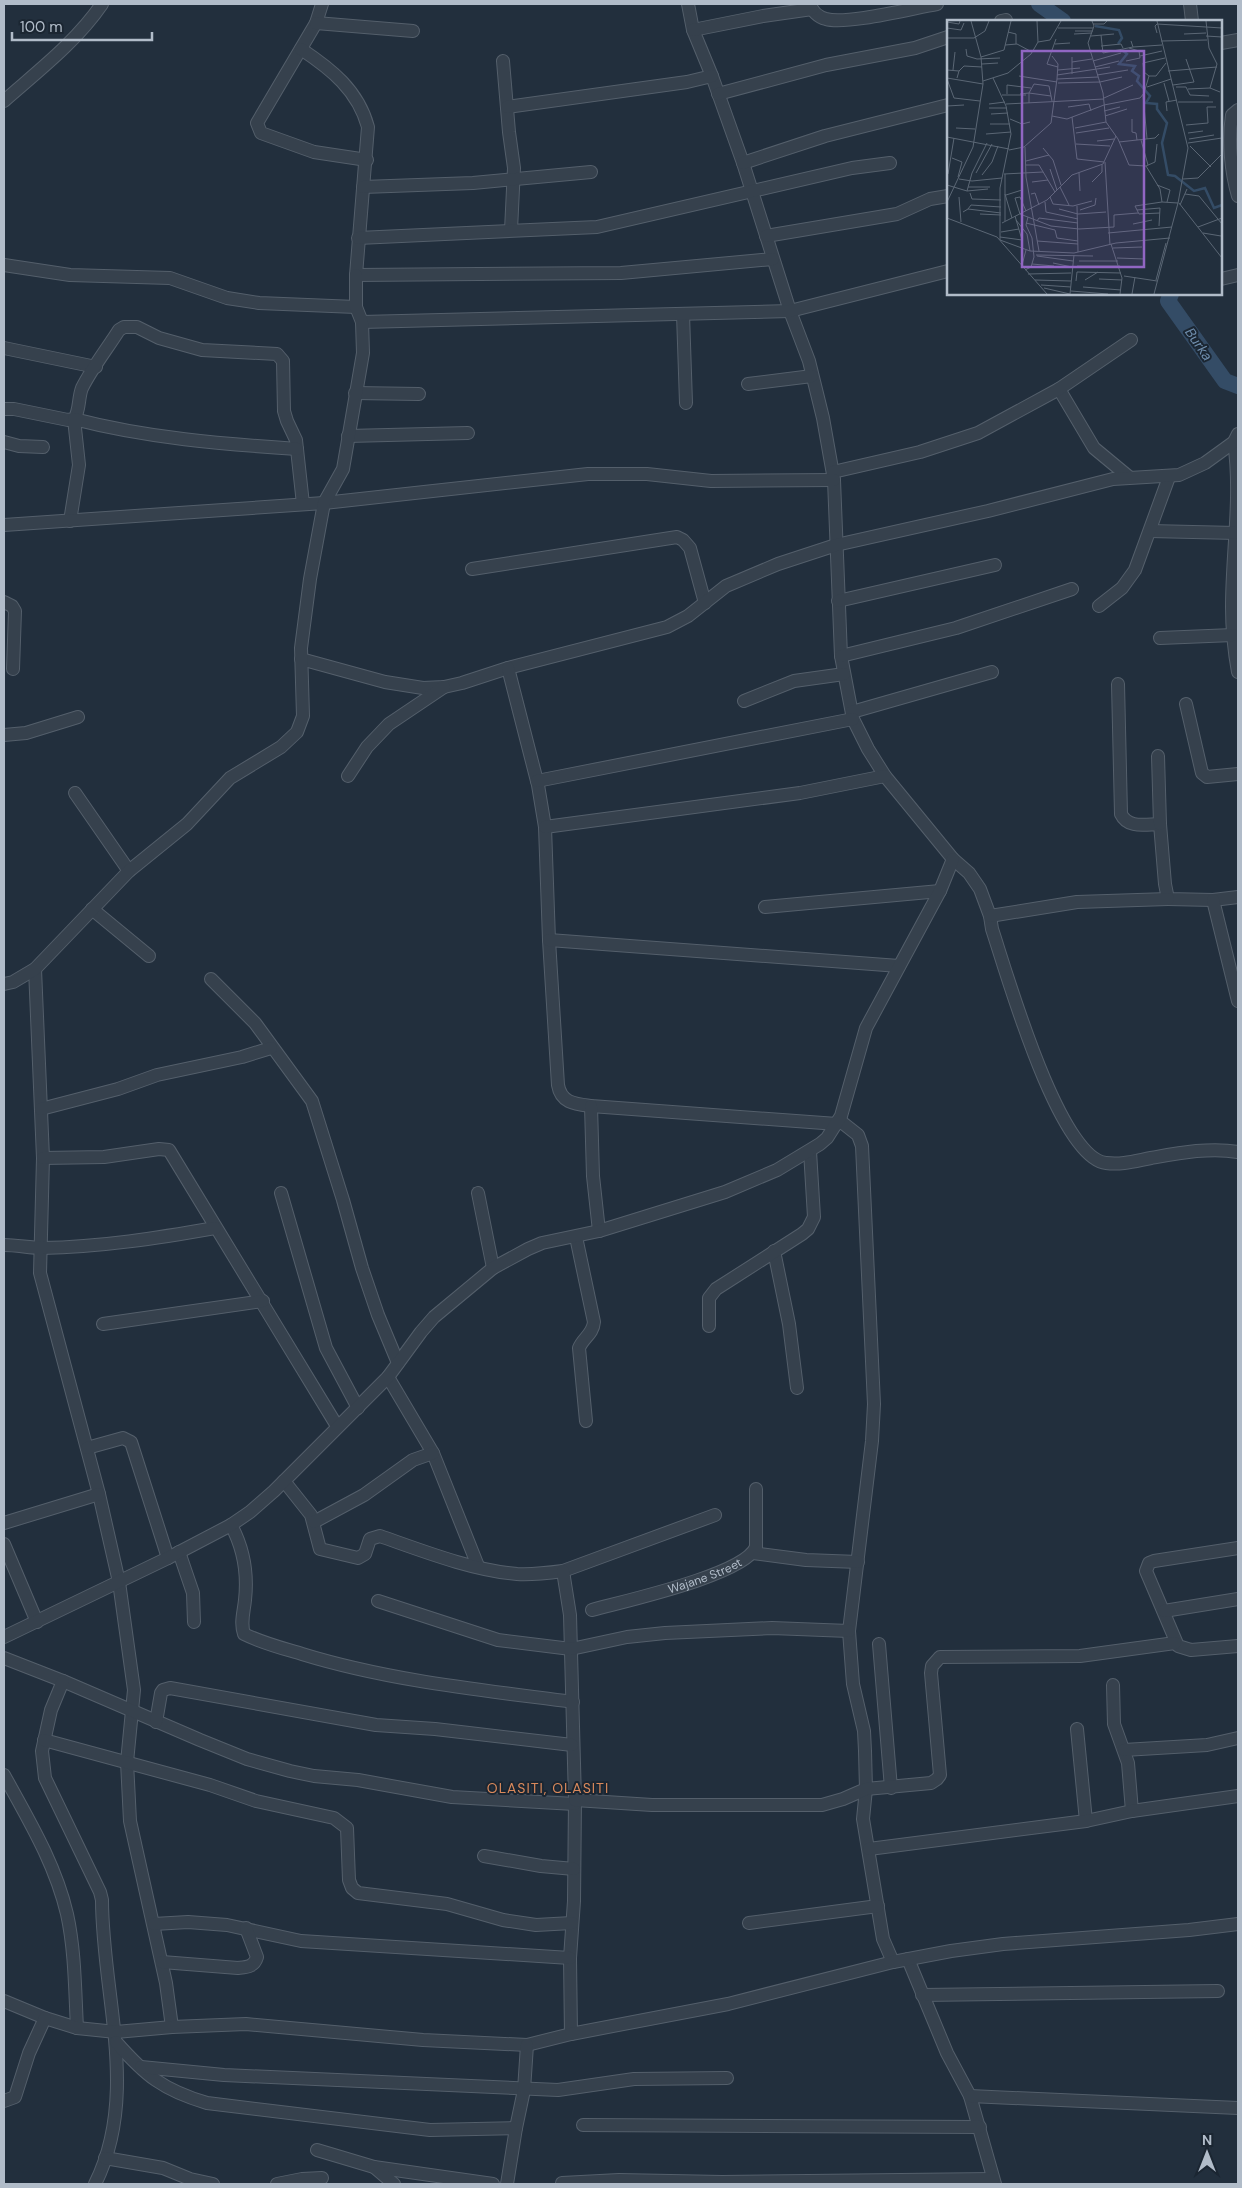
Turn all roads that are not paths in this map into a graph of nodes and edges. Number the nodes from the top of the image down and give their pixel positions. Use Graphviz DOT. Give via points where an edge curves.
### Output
graph roads {
  1 [pos="102,4"];
  2 [pos="322,4"];
  3 [pos="688,4"];
  4 [pos="936,4"];
  5 [pos="1190,4"];
  6 [pos="812,6"];
  7 [pos="1192,20"];
  8 [pos="316,23"];
  9 [pos="693,30"];
  10 [pos="414,31"];
  11 [pos="947,37"];
  12 [pos="1238,40"];
  13 [pos="1222,43"];
  14 [pos="302,49"];
  15 [pos="503,61"];
  16 [pos="712,76"];
  17 [pos="718,94"];
  18 [pos="4,101"];
  19 [pos="947,105"];
  20 [pos="507,106"];
  21 [pos="1238,110"];
  22 [pos="366,160"];
  23 [pos="743,163"];
  24 [pos="890,163"];
  25 [pos="591,172"];
  26 [pos="1231,175"];
  27 [pos="514,180"];
  28 [pos="364,187"];
  29 [pos="752,192"];
  30 [pos="947,196"];
  31 [pos="1238,196"];
  32 [pos="511,230"];
  33 [pos="766,236"];
  34 [pos="358,238"];
  35 [pos="773,260"];
  36 [pos="4,265"];
  37 [pos="947,271"];
  38 [pos="356,275"];
  39 [pos="1238,276"];
  40 [pos="1222,279"];
  41 [pos="356,307"];
  42 [pos="790,311"];
  43 [pos="683,314"];
  44 [pos="362,322"];
  45 [pos="1130,340"];
  46 [pos="4,348"];
  47 [pos="96,367"];
  48 [pos="812,376"];
  49 [pos="748,384"];
  50 [pos="1059,390"];
  51 [pos="355,393"];
  52 [pos="419,394"];
  53 [pos="686,403"];
  54 [pos="4,409"];
  55 [pos="74,419"];
  56 [pos="468,433"];
  57 [pos="348,436"];
  58 [pos="1236,438"];
  59 [pos="4,442"];
  60 [pos="43,447"];
  61 [pos="298,449"];
  62 [pos="833,476"];
  63 [pos="1129,477"];
  64 [pos="1169,477"];
  65 [pos="324,502"];
  66 [pos="303,504"];
  67 [pos="70,521"];
  68 [pos="4,525"];
  69 [pos="1150,532"];
  70 [pos="1236,533"];
  71 [pos="836,545"];
  72 [pos="995,565"];
  73 [pos="472,569"];
  74 [pos="1072,589"];
  75 [pos="838,601"];
  76 [pos="4,602"];
  77 [pos="705,603"];
  78 [pos="1099,606"];
  79 [pos="1233,635"];
  80 [pos="1160,638"];
  81 [pos="841,656"];
  82 [pos="301,659"];
  83 [pos="508,668"];
  84 [pos="13,669"];
  85 [pos="992,672"];
  86 [pos="1238,672"];
  87 [pos="844,674"];
  88 [pos="1118,684"];
  89 [pos="444,687"];
  90 [pos="744,701"];
  91 [pos="1186,704"];
  92 [pos="852,716"];
  93 [pos="78,717"];
  94 [pos="4,735"];
  95 [pos="1158,756"];
  96 [pos="1238,774"];
  97 [pos="348,776"];
  98 [pos="885,776"];
  99 [pos="537,781"];
  100 [pos="75,793"];
  101 [pos="1160,824"];
  102 [pos="546,827"];
  103 [pos="953,859"];
  104 [pos="129,871"];
  105 [pos="940,891"];
  106 [pos="1238,898"];
  107 [pos="1168,899"];
  108 [pos="1213,900"];
  109 [pos="765,907"];
  110 [pos="92,909"];
  111 [pos="990,916"];
  112 [pos="549,940"];
  113 [pos="149,956"];
  114 [pos="898,966"];
  115 [pos="36,969"];
  116 [pos="211,979"];
  117 [pos="4,984"];
  118 [pos="1238,1001"];
  119 [pos="271,1048"];
  120 [pos="591,1106"];
  121 [pos="41,1109"];
  122 [pos="838,1122"];
  123 [pos="810,1151"];
  124 [pos="1238,1152"];
  125 [pos="43,1158"];
  126 [pos="281,1193"];
  127 [pos="478,1193"];
  128 [pos="215,1228"];
  129 [pos="599,1231"];
  130 [pos="576,1237"];
  131 [pos="4,1245"];
  132 [pos="40,1248"];
  133 [pos="774,1251"];
  134 [pos="493,1268"];
  135 [pos="262,1301"];
  136 [pos="103,1324"];
  137 [pos="709,1326"];
  138 [pos="398,1363"];
  139 [pos="388,1377"];
  140 [pos="798,1388"];
  141 [pos="358,1408"];
  142 [pos="586,1421"];
  143 [pos="337,1426"];
  144 [pos="87,1448"];
  145 [pos="433,1453"];
  146 [pos="284,1481"];
  147 [pos="756,1489"];
  148 [pos="98,1494"];
  149 [pos="714,1515"];
  150 [pos="314,1522"];
  151 [pos="4,1523"];
  152 [pos="230,1525"];
  153 [pos="1238,1548"];
  154 [pos="5,1549"];
  155 [pos="180,1552"];
  156 [pos="753,1552"];
  157 [pos="168,1558"];
  158 [pos="858,1562"];
  159 [pos="478,1566"];
  160 [pos="564,1571"];
  161 [pos="119,1582"];
  162 [pos="1238,1599"];
  163 [pos="378,1601"];
  164 [pos="592,1610"];
  165 [pos="1164,1611"];
  166 [pos="37,1622"];
  167 [pos="194,1622"];
  168 [pos="849,1631"];
  169 [pos="4,1637"];
  170 [pos="1175,1643"];
  171 [pos="880,1644"];
  172 [pos="1238,1646"];
  173 [pos="571,1649"];
  174 [pos="4,1658"];
  175 [pos="63,1681"];
  176 [pos="1113,1685"];
  177 [pos="573,1702"];
  178 [pos="133,1712"];
  179 [pos="156,1722"];
  180 [pos="1077,1729"];
  181 [pos="1238,1738"];
  182 [pos="44,1740"];
  183 [pos="572,1745"];
  184 [pos="1124,1750"];
  185 [pos="127,1762"];
  186 [pos="4,1775"];
  187 [pos="891,1788"];
  188 [pos="866,1789"];
  189 [pos="1238,1796"];
  190 [pos="575,1802"];
  191 [pos="1132,1811"];
  192 [pos="1086,1821"];
  193 [pos="869,1849"];
  194 [pos="484,1856"];
  195 [pos="574,1869"];
  196 [pos="878,1906"];
  197 [pos="572,1923"];
  198 [pos="749,1923"];
  199 [pos="154,1924"];
  200 [pos="1238,1924"];
  201 [pos="246,1928"];
  202 [pos="570,1958"];
  203 [pos="908,1959"];
  204 [pos="162,1962"];
  205 [pos="893,1962"];
  206 [pos="1218,1991"];
  207 [pos="922,1995"];
  208 [pos="4,2002"];
  209 [pos="45,2018"];
  210 [pos="172,2027"];
  211 [pos="77,2028"];
  212 [pos="571,2034"];
  213 [pos="116,2037"];
  214 [pos="527,2045"];
  215 [pos="141,2067"];
  216 [pos="727,2078"];
  217 [pos="524,2090"];
  218 [pos="970,2096"];
  219 [pos="4,2101"];
  220 [pos="1238,2108"];
  221 [pos="582,2126"];
  222 [pos="980,2127"];
  223 [pos="516,2128"];
  224 [pos="317,2150"];
  225 [pos="105,2158"];
  226 [pos="374,2167"];
  227 [pos="322,2178"];
  228 [pos="994,2182"];
  229 [pos="562,2183"];
  230 [pos="95,2184"];
  231 [pos="213,2184"];
  232 [pos="277,2184"];
  233 [pos="394,2184"];
  234 [pos="493,2184"];
  235 [pos="507,2184"];
  1 -- 18 [label="street" via="76,36"];
  2 -- 8 [label="street"];
  3 -- 9 [label="street"];
  4 -- 6 [label="street" via="832,20 818,16"];
  5 -- 7 [label="street"];
  6 -- 9 [label="street"];
  8 -- 10 [label="street"];
  8 -- 14 [label="street"];
  9 -- 16 [label="street"];
  11 -- 17 [label="street" via="915,48 826,65"];
  12 -- 13 [label="street"];
  14 -- 22 [label="street" via="337,74 364,116 369,133"];
  14 -- 22 [label="street" via="257,123 258,128 261,133 314,152"];
  15 -- 20 [label="street"];
  16 -- 17 [label="street"];
  16 -- 20 [label="street"];
  17 -- 23 [label="street"];
  19 -- 23 [label="street" via="825,136"];
  20 -- 27 [label="street"];
  21 -- 26 [label="street" via="1232,115 1230,124"];
  22 -- 28 [label="street"];
  23 -- 29 [label="street"];
  24 -- 29 [label="street" via="852,168"];
  25 -- 27 [label="street"];
  26 -- 31 [label="street"];
  27 -- 28 [label="street"];
  27 -- 32 [label="street"];
  28 -- 34 [label="street"];
  29 -- 32 [label="street" via="597,227"];
  29 -- 33 [label="street"];
  30 -- 33 [label="street" via="930,199 896,214"];
  32 -- 34 [label="street"];
  33 -- 35 [label="street"];
  34 -- 38 [label="street"];
  35 -- 38 [label="street" via="621,273"];
  35 -- 42 [label="street"];
  36 -- 41 [label="street" via="70,275 170,278 241,301"];
  37 -- 42 [label="street"];
  38 -- 41 [label="street"];
  39 -- 40 [label="street"];
  41 -- 44 [label="street"];
  42 -- 43 [label="street"];
  42 -- 48 [label="street"];
  43 -- 44 [label="street"];
  43 -- 53 [label="street"];
  44 -- 51 [label="street" via="362,353"];
  45 -- 50 [label="street"];
  46 -- 47 [label="street"];
  47 -- 55 [label="street" via="81,391"];
  47 -- 61 [label="street" via="119,330 131,326 182,346 202,350 277,354 283,361 285,417"];
  48 -- 49 [label="street"];
  48 -- 62 [label="street"];
  50 -- 62 [label="street" via="978,433"];
  50 -- 63 [label="street" via="1094,448"];
  51 -- 52 [label="street"];
  51 -- 57 [label="street"];
  54 -- 55 [label="street"];
  55 -- 61 [label="street" via="115,430 185,440"];
  55 -- 67 [label="street" via="79,466"];
  56 -- 57 [label="street"];
  57 -- 65 [label="street" via="343,469"];
  58 -- 64 [label="street" via="1205,463"];
  58 -- 70 [label="street"];
  59 -- 60 [label="street"];
  61 -- 66 [label="street"];
  62 -- 65 [label="street" via="711,481 647,474 588,474"];
  62 -- 71 [label="street"];
  63 -- 64 [label="street"];
  63 -- 71 [label="street"];
  64 -- 69 [label="street"];
  65 -- 66 [label="street"];
  65 -- 82 [label="street" via="303,626"];
  66 -- 67 [label="street"];
  67 -- 68 [label="street"];
  69 -- 70 [label="street"];
  69 -- 78 [label="street" via="1128,580"];
  70 -- 79 [label="street"];
  71 -- 75 [label="street"];
  71 -- 77 [label="street" via="726,586"];
  72 -- 75 [label="street"];
  73 -- 77 [label="street" via="677,537 690,548"];
  74 -- 81 [label="street" via="930,635"];
  75 -- 81 [label="street"];
  76 -- 84 [label="street" via="15,612"];
  77 -- 83 [label="street" via="677,622 654,632"];
  79 -- 80 [label="street"];
  79 -- 86 [label="street"];
  81 -- 87 [label="street"];
  82 -- 89 [label="street" via="394,684"];
  82 -- 104 [label="street" via="303,716 298,732 281,747 230,778 187,824"];
  83 -- 89 [label="street"];
  83 -- 99 [label="street"];
  85 -- 92 [label="street"];
  87 -- 90 [label="street" via="794,681"];
  87 -- 92 [label="street"];
  88 -- 101 [label="street" via="1121,814 1131,824"];
  89 -- 97 [label="street" via="384,729"];
  91 -- 96 [label="street" via="1202,773 1207,777"];
  92 -- 98 [label="street"];
  92 -- 99 [label="street"];
  93 -- 94 [label="street" via="26,733"];
  95 -- 101 [label="street"];
  98 -- 102 [label="street" via="800,793"];
  98 -- 103 [label="street"];
  99 -- 102 [label="street"];
  100 -- 104 [label="street"];
  101 -- 107 [label="street"];
  102 -- 112 [label="street"];
  103 -- 105 [label="street"];
  103 -- 111 [label="street" via="969,873 980,889"];
  104 -- 110 [label="street"];
  105 -- 109 [label="street"];
  105 -- 114 [label="street"];
  106 -- 108 [label="street"];
  107 -- 108 [label="street"];
  107 -- 111 [label="street" via="1076,902"];
  108 -- 118 [label="street"];
  110 -- 113 [label="street"];
  110 -- 115 [label="street"];
  111 -- 124 [label="street" via="1030,1044 1059,1112 1089,1156 1103,1163 1123,1164 1196,1151"];
  112 -- 114 [label="street"];
  112 -- 120 [label="street" via="558,1090 569,1102"];
  114 -- 122 [label="street" via="863,1035"];
  115 -- 117 [label="street"];
  115 -- 121 [label="street"];
  116 -- 119 [label="street" via="255,1023"];
  119 -- 121 [label="street" via="157,1075"];
  119 -- 138 [label="street" via="312,1101 362,1268"];
  120 -- 122 [label="street"];
  120 -- 129 [label="street"];
  121 -- 125 [label="street"];
  122 -- 123 [label="street" via="827,1138"];
  122 -- 158 [label="street" via="858,1135 862,1146 873,1384 872,1441"];
  123 -- 129 [label="street" via="777,1170 725,1192"];
  123 -- 133 [label="street" via="812,1222 802,1234"];
  125 -- 128 [label="street" via="104,1157 169,1150"];
  125 -- 132 [label="street"];
  126 -- 141 [label="street" via="326,1348"];
  127 -- 134 [label="street"];
  128 -- 132 [label="street" via="147,1240"];
  128 -- 135 [label="street"];
  129 -- 130 [label="street"];
  130 -- 134 [label="street" via="528,1249"];
  130 -- 142 [label="street" via="594,1322 580,1348"];
  131 -- 132 [label="street"];
  132 -- 144 [label="street" via="42,1284"];
  133 -- 137 [label="street" via="712,1293"];
  133 -- 140 [label="street"];
  134 -- 138 [label="street" via="434,1317"];
  135 -- 136 [label="street"];
  135 -- 143 [label="street"];
  138 -- 139 [label="street"];
  139 -- 141 [label="street"];
  139 -- 145 [label="street"];
  141 -- 143 [label="street"];
  143 -- 146 [label="street"];
  144 -- 148 [label="street"];
  144 -- 157 [label="street" via="123,1438 132,1442"];
  145 -- 150 [label="street" via="412,1460 364,1495"];
  145 -- 159 [label="street"];
  146 -- 150 [label="street" via="304,1504"];
  146 -- 152 [label="street" via="263,1502"];
  147 -- 156 [label="street, Wajane Street"];
  148 -- 151 [label="street"];
  148 -- 161 [label="street"];
  149 -- 160 [label="street"];
  150 -- 159 [label="street" via="318,1546 327,1551 361,1558 370,1539 380,1536"];
  152 -- 155 [label="street"];
  152 -- 177 [label="street" via="245,1562 244,1634 260,1642 331,1663 399,1678"];
  153 -- 165 [label="street" via="1150,1563 1146,1571"];
  154 -- 166 [label="street"];
  155 -- 157 [label="street"];
  155 -- 167 [label="street" via="193,1593"];
  156 -- 158 [label="street" via="806,1560"];
  156 -- 164 [label="street, Wajane Street" via="728,1569 704,1578"];
  157 -- 161 [label="street"];
  158 -- 168 [label="street"];
  159 -- 160 [label="street" via="522,1574"];
  160 -- 173 [label="street"];
  161 -- 166 [label="street"];
  161 -- 178 [label="street" via="131,1658"];
  162 -- 165 [label="street"];
  163 -- 173 [label="street" via="498,1640"];
  165 -- 170 [label="street"];
  166 -- 169 [label="street"];
  168 -- 173 [label="street" via="772,1628 665,1633"];
  168 -- 188 [label="street" via="853,1684 864,1731"];
  170 -- 172 [label="street" via="1186,1650"];
  170 -- 187 [label="street" via="1080,1656 940,1657 932,1666 931,1673 940,1775 931,1783"];
  171 -- 187 [label="street"];
  173 -- 177 [label="street"];
  174 -- 175 [label="street"];
  175 -- 178 [label="street"];
  175 -- 182 [label="street" via="51,1710"];
  176 -- 184 [label="street" via="1114,1724"];
  177 -- 183 [label="street"];
  178 -- 179 [label="street"];
  178 -- 185 [label="street"];
  179 -- 183 [label="street" via="161,1693 170,1688 376,1725"];
  179 -- 190 [label="street" via="247,1759 314,1776 358,1780 452,1797"];
  180 -- 192 [label="street"];
  181 -- 184 [label="street" via="1207,1745"];
  182 -- 185 [label="street"];
  182 -- 213 [label="street" via="42,1759 48,1788 100,1892 104,1961"];
  183 -- 190 [label="street"];
  184 -- 191 [label="street"];
  185 -- 197 [label="street" via="256,1801 334,1818 346,1828 349,1880 358,1893 440,1903 536,1925"];
  185 -- 199 [label="street" via="130,1821"];
  186 -- 211 [label="street" via="46,1854 66,1913"];
  187 -- 188 [label="street"];
  188 -- 190 [label="street" via="822,1805 806,1806"];
  188 -- 193 [label="street" via="863,1810"];
  189 -- 191 [label="street"];
  190 -- 195 [label="street"];
  191 -- 192 [label="street"];
  192 -- 193 [label="street"];
  193 -- 196 [label="street"];
  194 -- 195 [label="street"];
  195 -- 197 [label="street"];
  196 -- 198 [label="street"];
  196 -- 205 [label="street" via="883,1938"];
  197 -- 202 [label="street"];
  199 -- 201 [label="street" via="205,1923"];
  199 -- 204 [label="street"];
  200 -- 203 [label="street" via="1003,1944"];
  201 -- 202 [label="street" via="301,1941"];
  201 -- 204 [label="street" via="257,1957 250,1966 238,1968"];
  202 -- 212 [label="street"];
  203 -- 205 [label="street"];
  203 -- 207 [label="street"];
  204 -- 210 [label="street"];
  205 -- 212 [label="street" via="728,2004"];
  206 -- 207 [label="street"];
  207 -- 218 [label="street"];
  208 -- 209 [label="street"];
  209 -- 211 [label="street"];
  209 -- 219 [label="street" via="15,2097"];
  210 -- 213 [label="street"];
  210 -- 214 [label="street" via="271,2025 423,2040"];
  211 -- 213 [label="street"];
  212 -- 214 [label="street"];
  213 -- 215 [label="street"];
  213 -- 225 [label="street" via="117,2088 114,2121"];
  214 -- 217 [label="street"];
  215 -- 217 [label="street" via="224,2075"];
  215 -- 223 [label="street" via="166,2088 224,2106 430,2130"];
  216 -- 217 [label="street" via="634,2079 565,2090"];
  217 -- 223 [label="street"];
  218 -- 220 [label="street"];
  218 -- 222 [label="street"];
  221 -- 222 [label="street"];
  222 -- 228 [label="street"];
  223 -- 235 [label="street"];
  224 -- 226 [label="street"];
  225 -- 230 [label="street"];
  225 -- 231 [label="street" via="163,2168"];
  226 -- 233 [label="street"];
  226 -- 234 [label="street"];
  227 -- 232 [label="street"];
  228 -- 229 [label="street" via="619,2180"];
}
